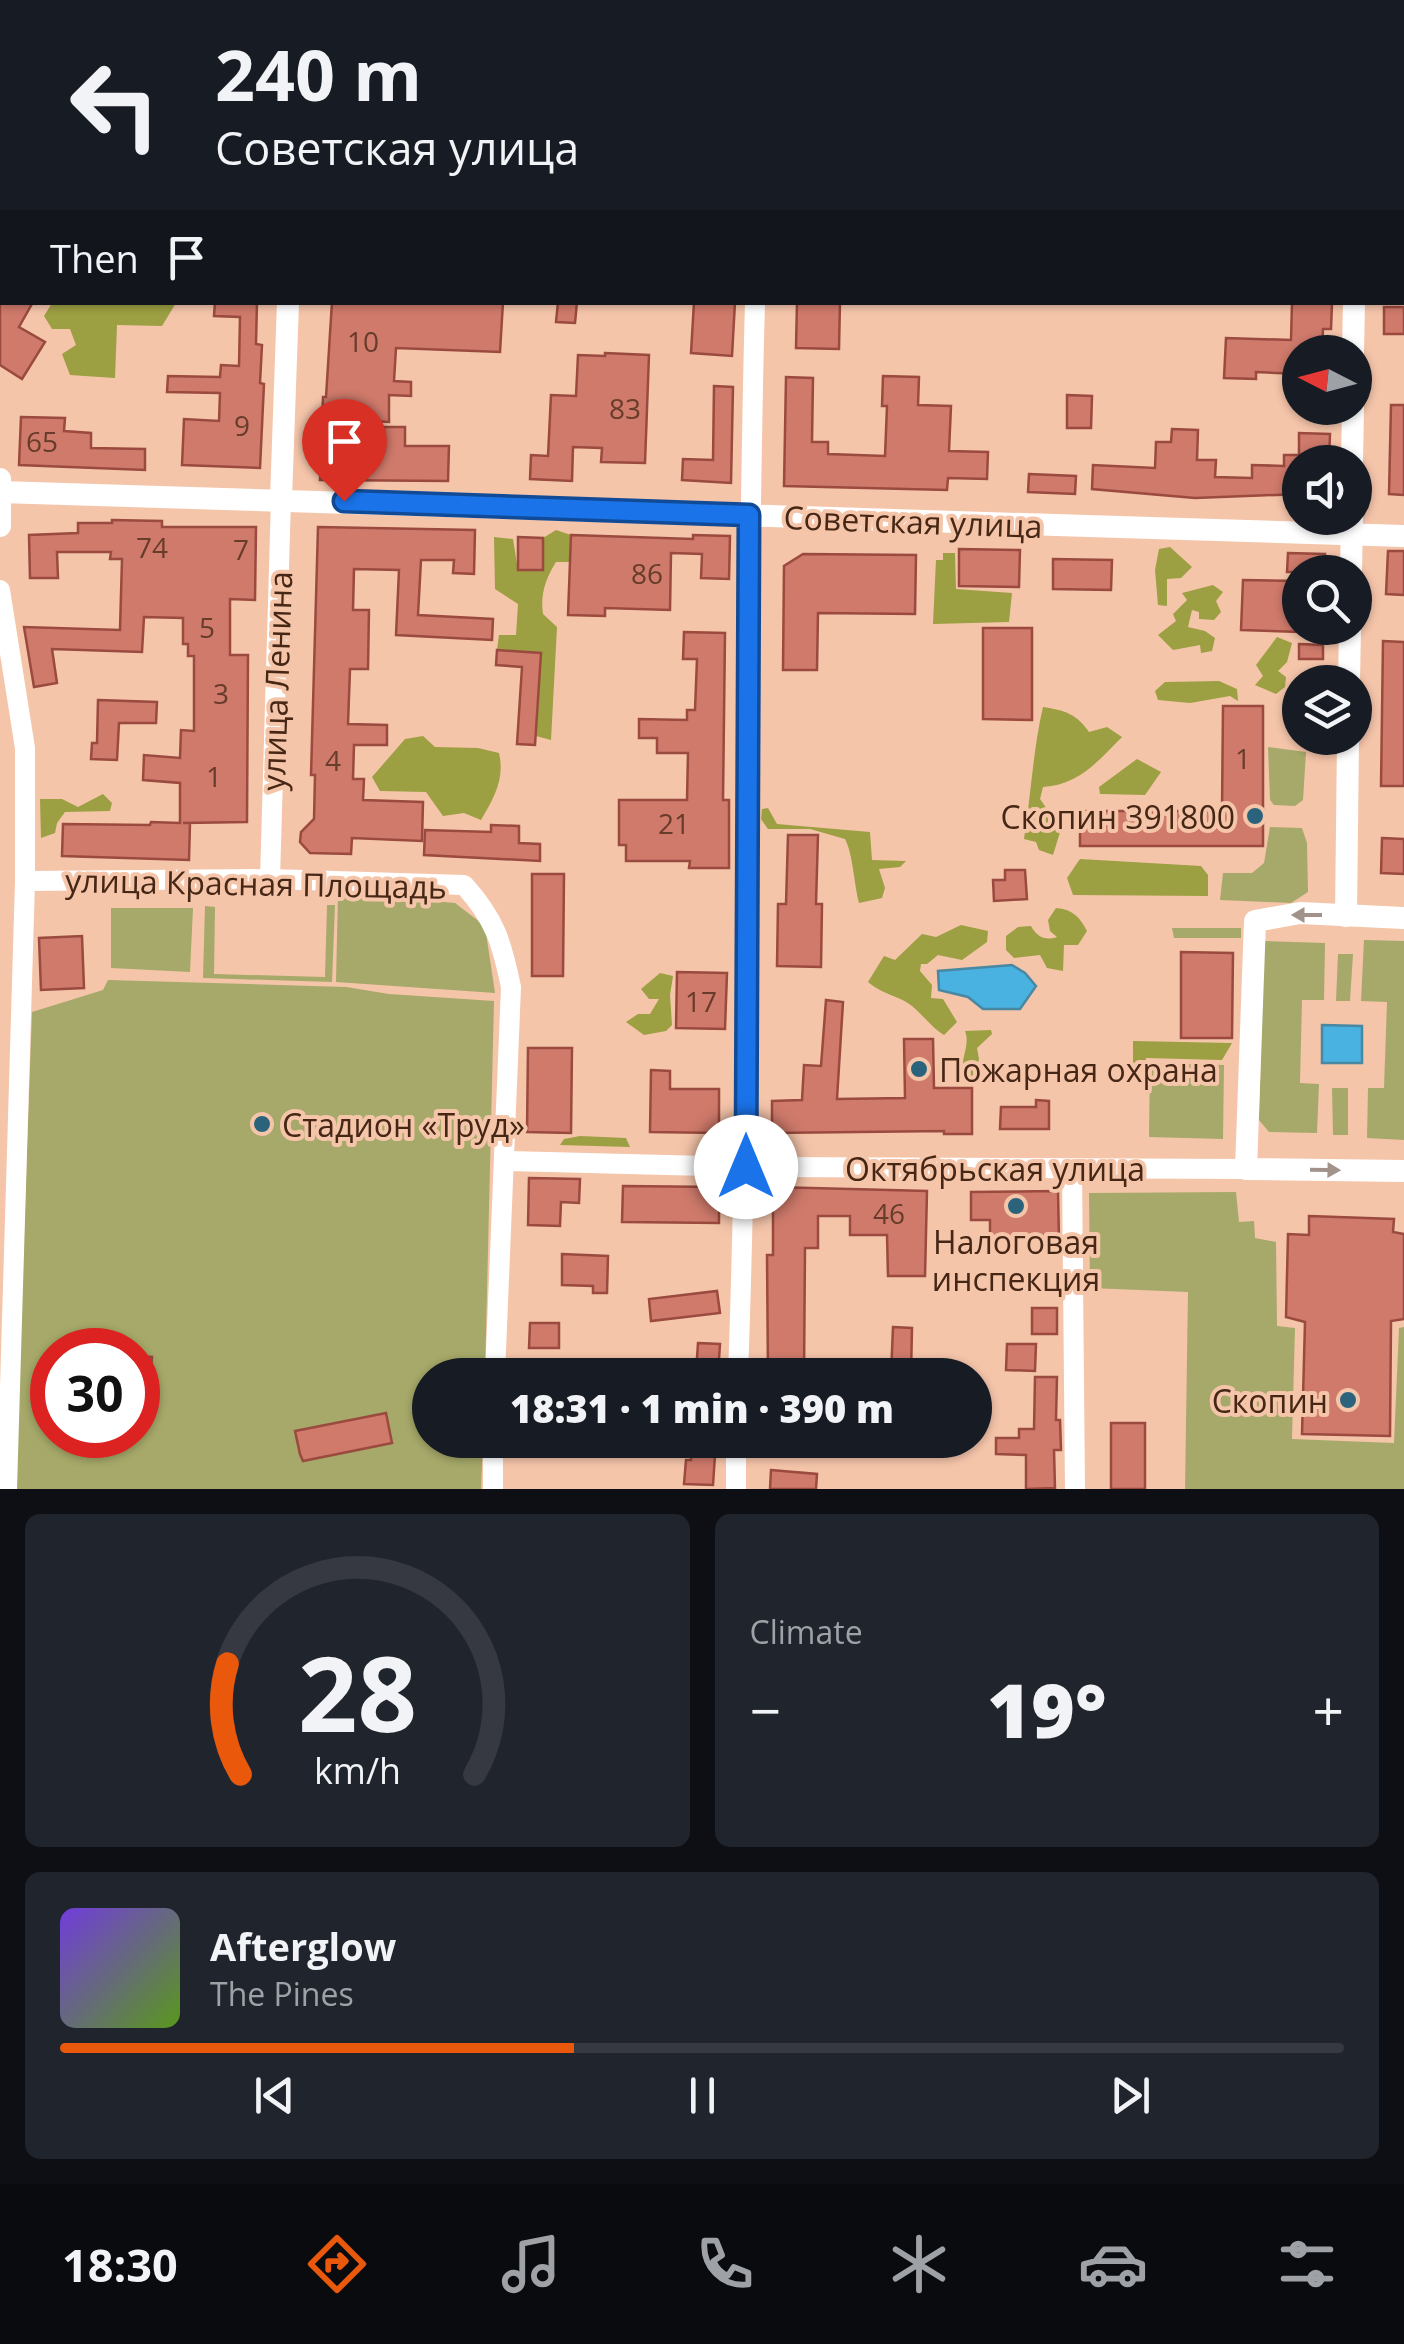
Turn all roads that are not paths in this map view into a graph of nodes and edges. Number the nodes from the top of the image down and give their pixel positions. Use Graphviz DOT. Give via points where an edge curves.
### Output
graph roads {
  1 [pos="288,305"];
  2 [pos="755,305"];
  3 [pos="1354,305"];
  4 [pos="1353,335"];
  5 [pos="0,478"];
  6 [pos="1,492"];
  7 [pos="282,499"];
  8 [pos="749,515"];
  9 [pos="1282,525"];
  10 [pos="0,526"];
  11 [pos="1372,530"];
  12 [pos="1404,536"];
  13 [pos="0,590"];
  14 [pos="1348,755"];
  15 [pos="270,879"];
  16 [pos="25,881"];
  17 [pos="1346,916"];
  18 [pos="1404,918"];
  19 [pos="8,1151"];
  20 [pos="504,1161"];
  21 [pos="746,1167"];
  22 [pos="1072,1168"];
  23 [pos="1246,1169"];
  24 [pos="1404,1172"];
  25 [pos="497,1358"];
  26 [pos="739,1358"];
  27 [pos="493,1458"];
  28 [pos="736,1458"];
  29 [pos="7,1489"];
  30 [pos="493,1489"];
  31 [pos="736,1489"];
  32 [pos="1075,1489"];
  1 -- 7 [label="street, улица Ленина"];
  2 -- 8 [label="street"];
  3 -- 4 [label="street"];
  5 -- 6 [label="street"];
  6 -- 7 [label="street, Советская улица"];
  6 -- 10 [label="street"];
  7 -- 8 [label="street, Советская улица"];
  7 -- 15 [label="street, улица Ленина"];
  8 -- 9 [label="street, Советская улица"];
  8 -- 21 [label="street"];
  11 -- 12 [label="street, Советская улица"];
  13 -- 16 [label="street, улица Красная Площадь" via="25,748"];
  14 -- 17 [label="street"];
  15 -- 16 [label="street, улица Красная Площадь"];
  15 -- 20 [label="street, улица Красная Площадь" via="464,885 488,912 511,987"];
  16 -- 19 [label="street, улица Красная Площадь"];
  17 -- 18 [label="street"];
  17 -- 23 [label="street, one-way" via="1254,920"];
  19 -- 29 [label="street, улица Красная Площадь"];
  20 -- 21 [label="street, Октябрьская улица"];
  20 -- 25 [label="street, улица Красная Площадь"];
  21 -- 22 [label="street, Октябрьская улица"];
  21 -- 26 [label="street"];
  22 -- 23 [label="street, Октябрьская улица"];
  22 -- 32 [label="street"];
  23 -- 24 [label="street, one-way"];
  27 -- 30 [label="street"];
  28 -- 31 [label="street"];
}
